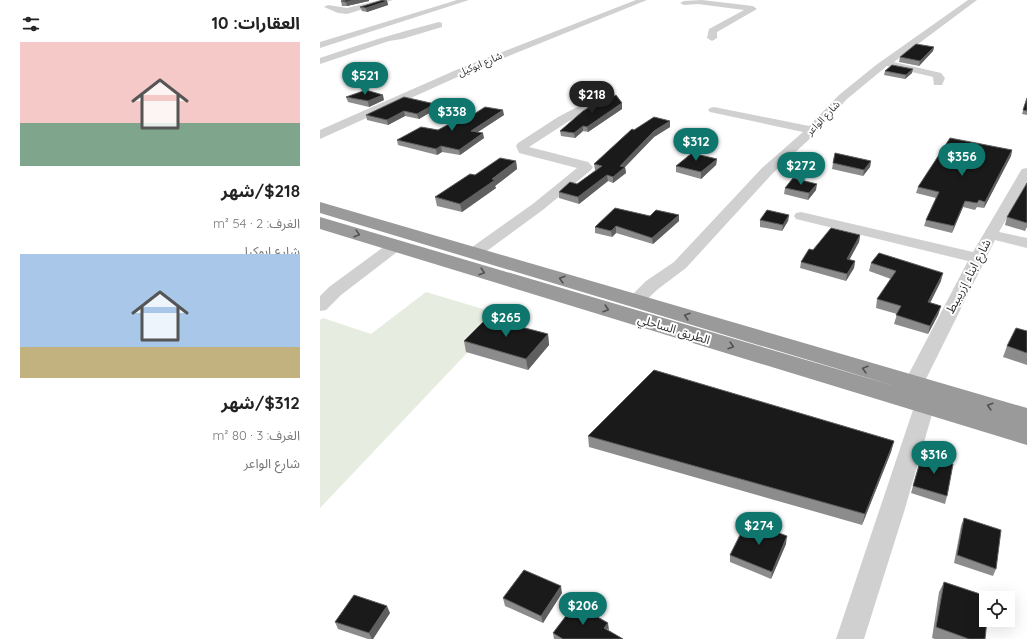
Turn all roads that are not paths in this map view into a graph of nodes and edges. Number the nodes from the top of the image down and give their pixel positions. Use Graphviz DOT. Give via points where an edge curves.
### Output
graph roads {
  1 [pos="389,0"];
  2 [pos="465,0"];
  3 [pos="643,0"];
  4 [pos="973,0"];
  5 [pos="674,1"];
  6 [pos="328,3"];
  7 [pos="684,3"];
  8 [pos="714,13"];
  9 [pos="439,25"];
  10 [pos="712,38"];
  11 [pos="320,45"];
  12 [pos="353,47"];
  13 [pos="320,57"];
  14 [pos="320,61"];
  15 [pos="886,63"];
  16 [pos="938,84"];
  17 [pos="610,93"];
  18 [pos="714,110"];
  19 [pos="812,130"];
  20 [pos="320,135"];
  21 [pos="1027,172"];
  22 [pos="320,207"];
  23 [pos="801,216"];
  24 [pos="320,223"];
  25 [pos="990,234"];
  26 [pos="1027,243"];
  27 [pos="395,246"];
  28 [pos="474,253"];
  29 [pos="978,258"];
  30 [pos="635,301"];
  31 [pos="320,306"];
  32 [pos="920,394"];
  33 [pos="1027,417"];
  34 [pos="1027,435"];
  35 [pos="850,639"];
  1 -- 6 [label="street" via="346,12"];
  2 -- 11 [label="street"];
  3 -- 20 [label="street, شارع ابوكيل" via="466,69"];
  4 -- 15 [label="street, شارع الواعر"];
  5 -- 7 [label="street"];
  7 -- 8 [label="street"];
  7 -- 10 [label="street" via="698,2 753,9 712,31"];
  9 -- 14 [label="street" via="388,38"];
  12 -- 13 [label="street"];
  15 -- 16 [label="street" via="937,75 940,78"];
  15 -- 19 [label="street, شارع الواعر" via="844,97"];
  17 -- 28 [label="street" via="522,146 524,150 583,165 586,168"];
  18 -- 19 [label="street"];
  19 -- 30 [label="street, شارع الواعر" via="767,171 680,265"];
  21 -- 25 [label="street, شارع ابناء إزريبيط"];
  22 -- 28 [label="highway, الطريق الساحلي"];
  23 -- 29 [label="street"];
  24 -- 27 [label="highway, الطريق الساحلي, one-way"];
  25 -- 26 [label="street"];
  25 -- 29 [label="street, شارع ابناء إزريبيط"];
  27 -- 31 [label="street" via="351,278"];
  27 -- 32 [label="highway, الطريق الساحلي, one-way"];
  30 -- 28 [label="highway, الطريق الساحلي, one-way"];
  29 -- 32 [label="street, شارع ابناء إزريبيط"];
  32 -- 30 [label="highway, الطريق الساحلي, one-way"];
  33 -- 32 [label="highway, الطريق الساحلي, one-way"];
  32 -- 34 [label="highway, الطريق الساحلي"];
  32 -- 35 [label="street, شارع ابناء إزريبيط" via="892,512"];
}
